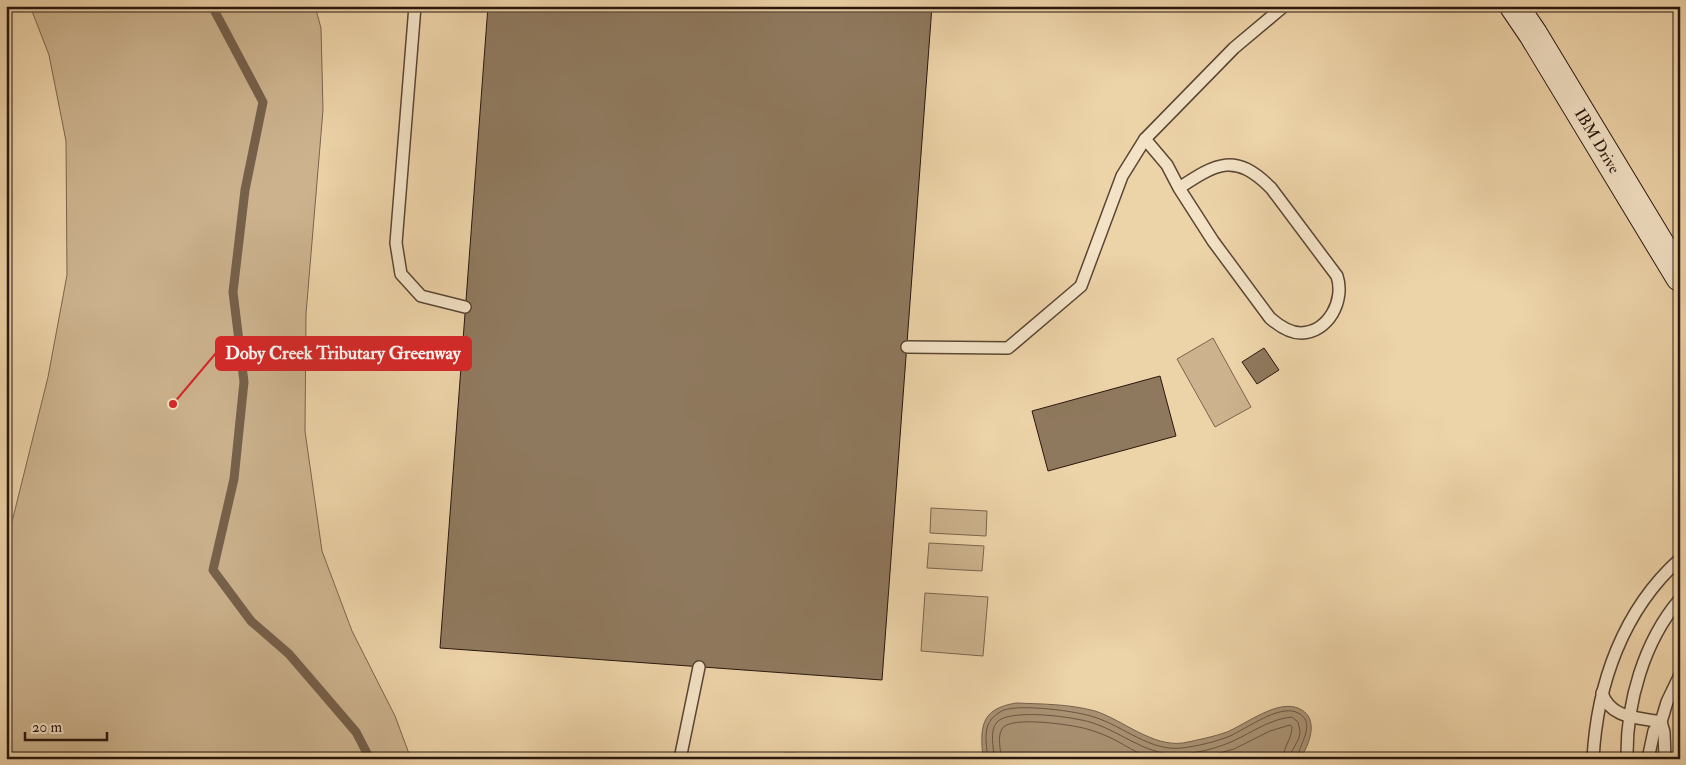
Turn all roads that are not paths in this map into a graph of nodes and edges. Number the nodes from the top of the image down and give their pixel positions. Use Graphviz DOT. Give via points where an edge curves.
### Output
graph roads {
  1 [pos="415,6"];
  2 [pos="1284,6"];
  3 [pos="1514,6"];
  4 [pos="1145,139"];
  5 [pos="1179,188"];
  6 [pos="1680,276"];
  7 [pos="465,307"];
  8 [pos="907,347"];
  9 [pos="1680,559"];
  10 [pos="1680,598"];
  11 [pos="699,666"];
  12 [pos="1680,674"];
  13 [pos="1602,693"];
  14 [pos="1630,716"];
  15 [pos="1661,722"];
  16 [pos="680,759"];
  17 [pos="1593,759"];
  18 [pos="1627,759"];
  19 [pos="1648,759"];
  20 [pos="1665,759"];
  1 -- 7 [label="lane" via="397,251 401,274 421,296"];
  2 -- 4 [label="lane" via="1234,48"];
  3 -- 6 [label="street, IBM Drive"];
  4 -- 5 [label="lane" via="1167,166"];
  4 -- 8 [label="lane" via="1122,176 1081,286 1008,348"];
  5 -- 5 [label="lane" via="1218,248 1278,325 1300,333 1310,331 1330,318 1340,296 1337,276 1260,176 1239,166 1221,166 1211,168"];
  9 -- 13 [label="lane" via="1660,579 1632,619"];
  10 -- 14 [label="lane" via="1652,642"];
  11 -- 16 [label="lane"];
  12 -- 15 [label="lane"];
  13 -- 14 [label="lane" via="1612,710"];
  13 -- 17 [label="lane"];
  14 -- 15 [label="lane"];
  14 -- 18 [label="lane"];
  15 -- 19 [label="lane" via="1654,731"];
  15 -- 20 [label="lane"];
}
